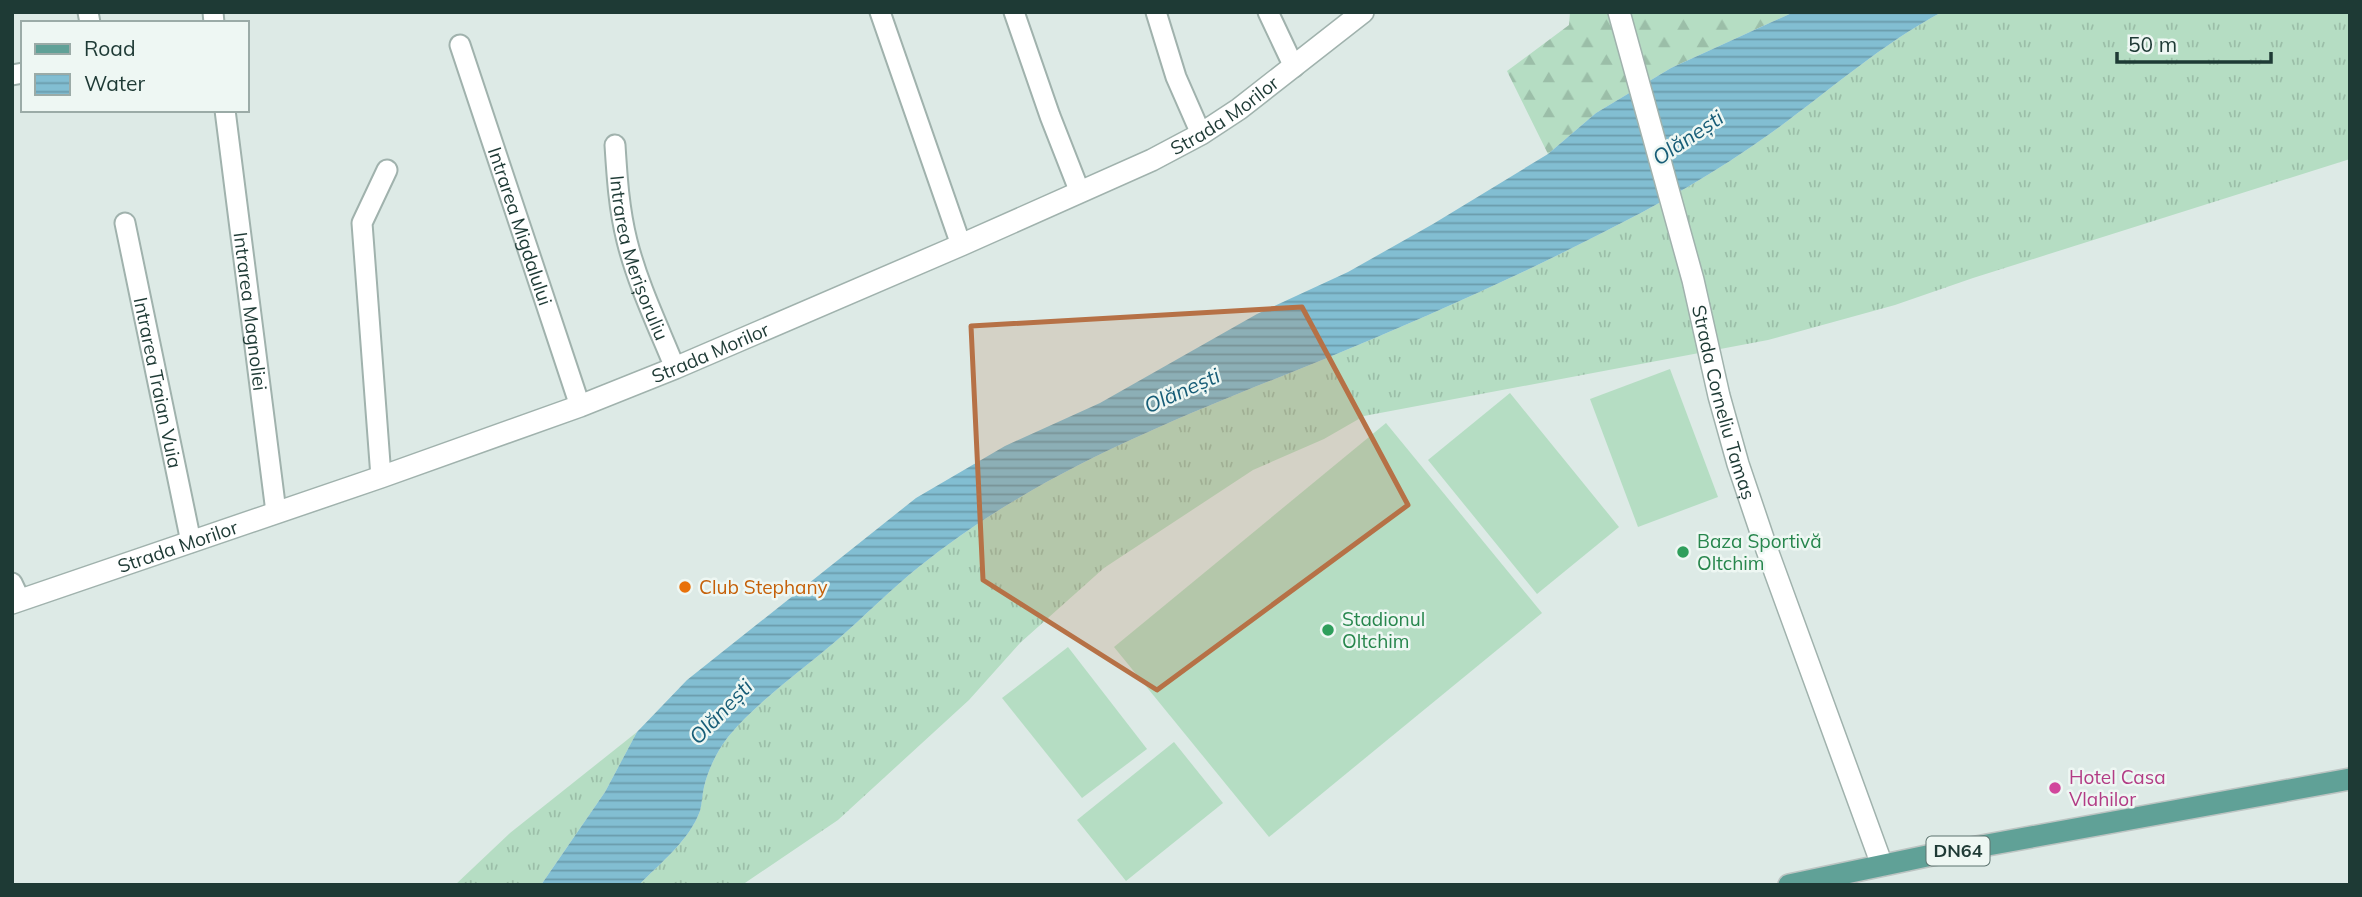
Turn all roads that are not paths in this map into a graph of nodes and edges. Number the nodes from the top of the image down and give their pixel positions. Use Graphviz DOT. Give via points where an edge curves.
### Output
graph roads {
  1 [pos="880,12"];
  2 [pos="1014,12"];
  3 [pos="1156,12"];
  4 [pos="1268,12"];
  5 [pos="1363,12"];
  6 [pos="1621,19"];
  7 [pos="460,45"];
  8 [pos="1294,67"];
  9 [pos="225,112"];
  10 [pos="1201,134"];
  11 [pos="615,145"];
  12 [pos="387,170"];
  13 [pos="1079,190"];
  14 [pos="125,223"];
  15 [pos="961,245"];
  16 [pos="675,368"];
  17 [pos="580,406"];
  18 [pos="381,477"];
  19 [pos="276,512"];
  20 [pos="191,542"];
  21 [pos="15,595"];
  22 [pos="2350,779"];
  23 [pos="1882,865"];
  24 [pos="1789,885"];
  1 -- 15 [label="street"];
  2 -- 13 [label="street"];
  3 -- 10 [label="street" via="1176,77"];
  4 -- 8 [label="street"];
  5 -- 8 [label="street, Strada Morilor"];
  6 -- 23 [label="street, Strada Corneliu Tamaș" via="1738,464"];
  7 -- 17 [label="street, Intrarea Migdalului"];
  8 -- 10 [label="street, Strada Morilor"];
  9 -- 19 [label="street, Intrarea Magnoliei"];
  10 -- 13 [label="street, Strada Morilor"];
  11 -- 16 [label="street, Intrarea Merișoruliu" via="626,241"];
  12 -- 18 [label="street" via="362,223"];
  13 -- 15 [label="street, Strada Morilor"];
  14 -- 20 [label="street, Intrarea Traian Vuia"];
  15 -- 16 [label="street, Strada Morilor"];
  16 -- 17 [label="street, Strada Morilor"];
  17 -- 18 [label="street, Strada Morilor"];
  18 -- 19 [label="street, Strada Morilor"];
  19 -- 20 [label="street, Strada Morilor"];
  20 -- 21 [label="street, Strada Morilor"];
  22 -- 23 [label="main road, DN64"];
  23 -- 24 [label="main road, DN64"];
}
